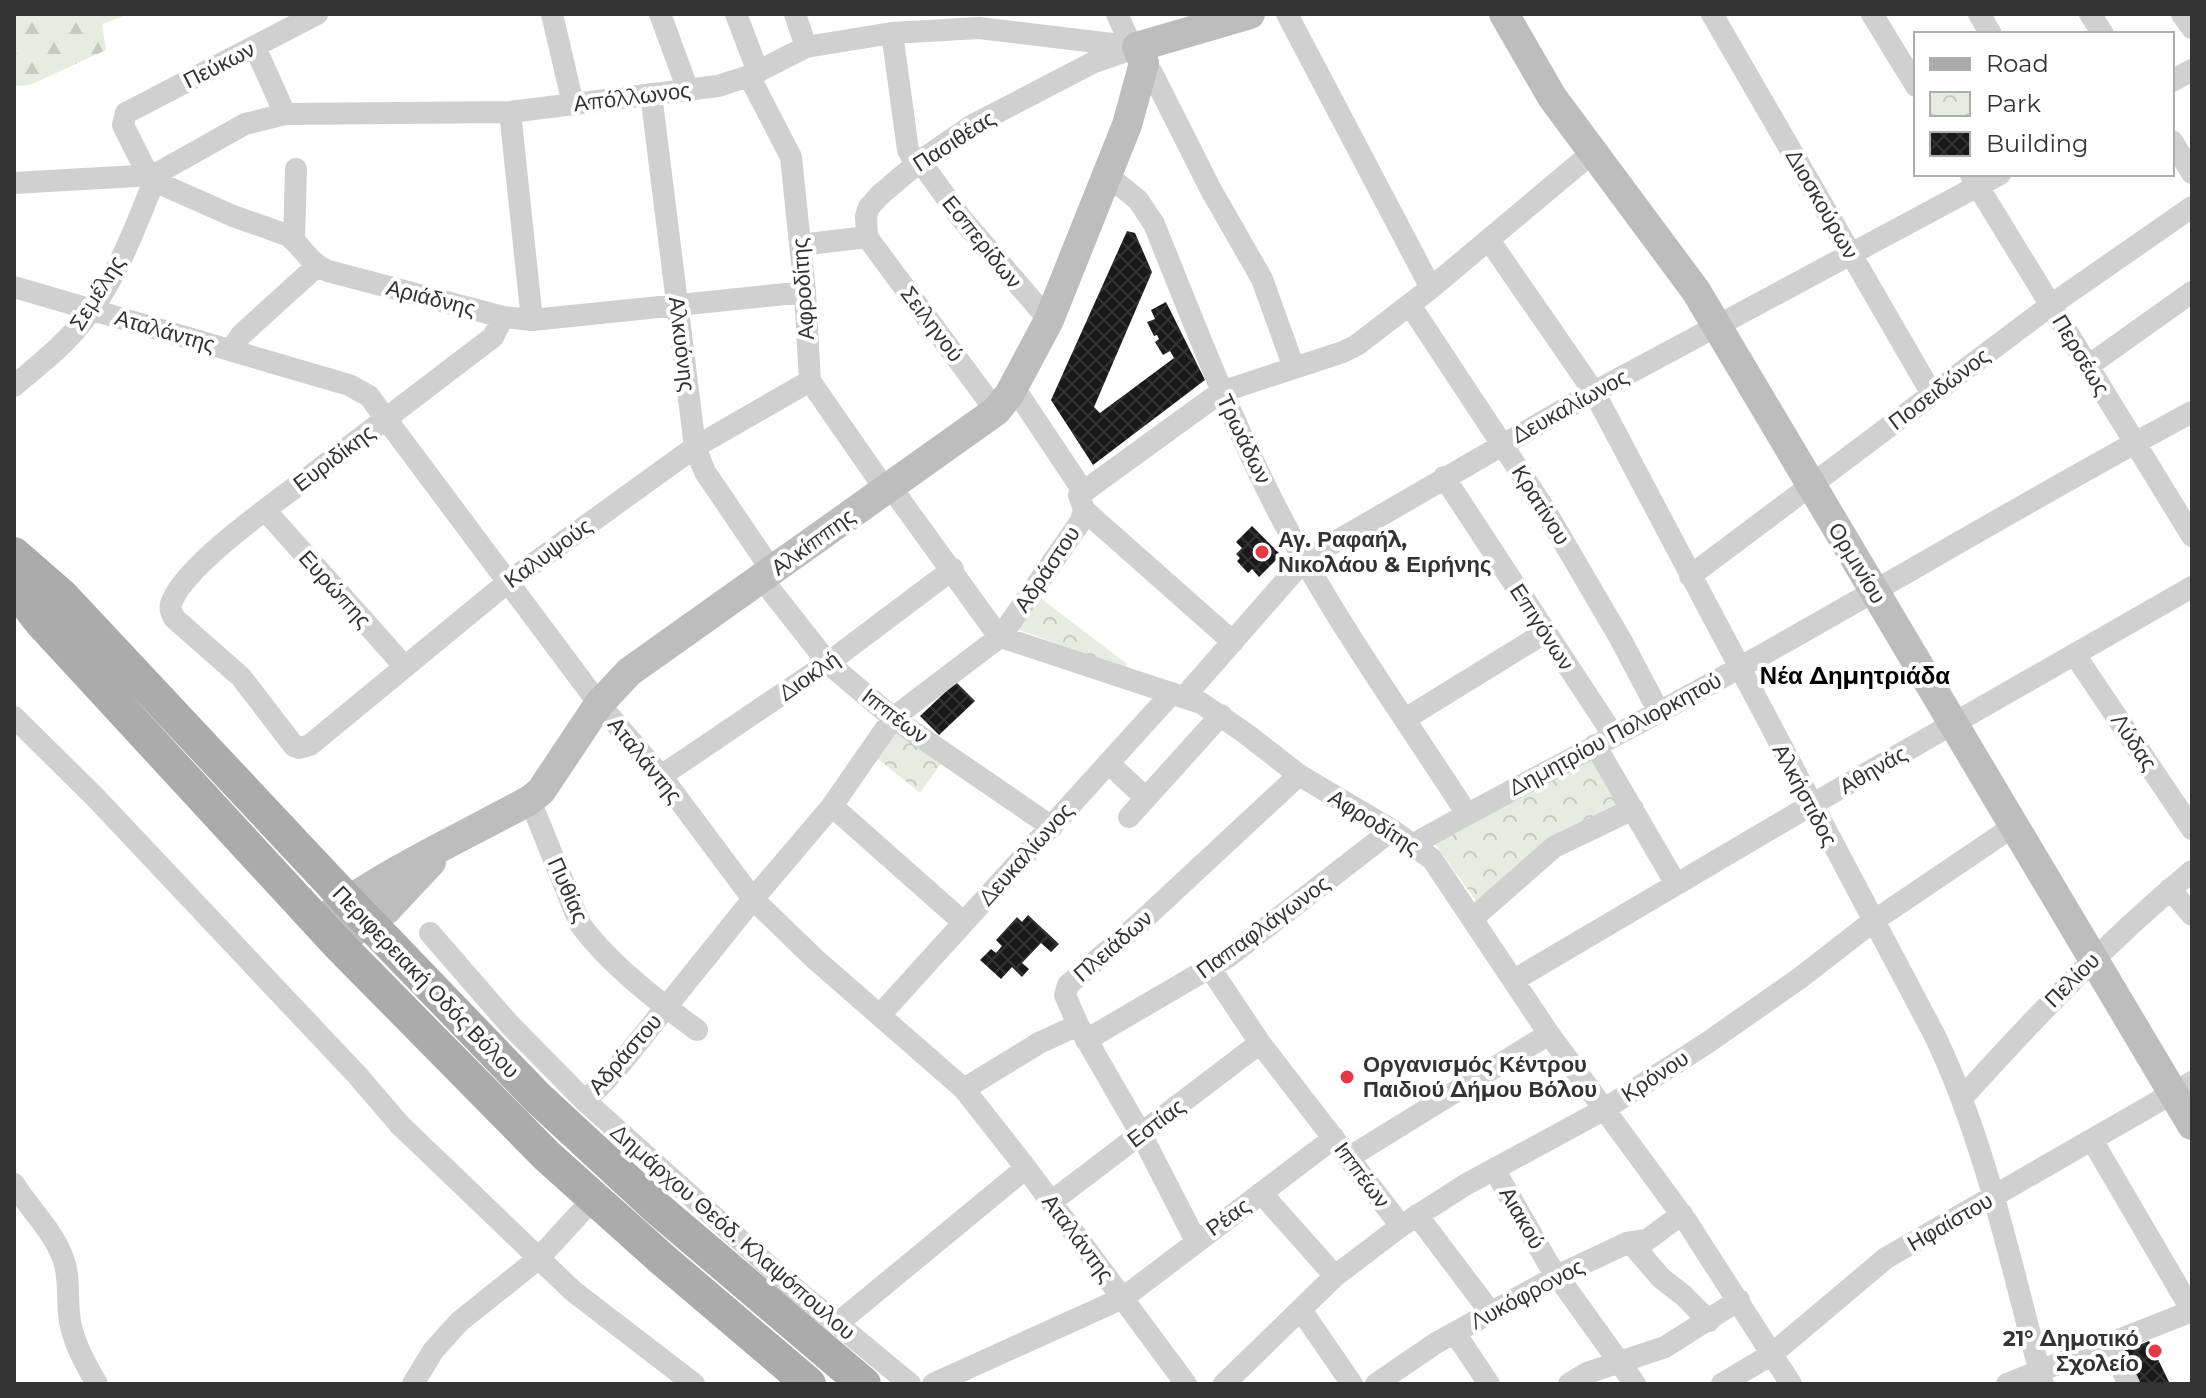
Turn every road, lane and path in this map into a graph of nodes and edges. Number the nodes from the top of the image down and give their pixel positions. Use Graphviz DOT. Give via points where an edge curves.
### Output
graph roads {
  1 [pos="317,14"];
  2 [pos="552,14"];
  3 [pos="660,14"];
  4 [pos="736,14"];
  5 [pos="795,14"];
  6 [pos="1034,14"];
  7 [pos="1117,14"];
  8 [pos="1250,14"];
  9 [pos="1287,14"];
  10 [pos="1504,14"];
  11 [pos="1712,14"];
  12 [pos="1872,14"];
  13 [pos="1979,14"];
  14 [pos="2090,14"];
  15 [pos="2182,14"];
  16 [pos="937,22"];
  17 [pos="2192,28"];
  18 [pos="1990,32"];
  19 [pos="2102,32"];
  20 [pos="892,33"];
  21 [pos="1043,35"];
  22 [pos="255,47"];
  23 [pos="806,47"];
  24 [pos="1137,52"];
  25 [pos="2192,70"];
  26 [pos="753,74"];
  27 [pos="2174,80"];
  28 [pos="1914,83"];
  29 [pos="688,90"];
  30 [pos="651,94"];
  31 [pos="573,104"];
  32 [pos="510,112"];
  33 [pos="285,114"];
  34 [pos="2174,144"];
  35 [pos="1593,152"];
  36 [pos="918,162"];
  37 [pos="296,169"];
  38 [pos="2192,173"];
  39 [pos="1107,175"];
  40 [pos="151,178"];
  41 [pos="1974,180"];
  42 [pos="14,183"];
  43 [pos="2192,207"];
  44 [pos="867,237"];
  45 [pos="294,240"];
  46 [pos="1489,240"];
  47 [pos="800,245"];
  48 [pos="1852,255"];
  49 [pos="317,266"];
  50 [pos="14,287"];
  51 [pos="1431,288"];
  52 [pos="805,292"];
  53 [pos="2192,292"];
  54 [pos="677,305"];
  55 [pos="1410,305"];
  56 [pos="2051,305"];
  57 [pos="91,310"];
  58 [pos="503,317"];
  59 [pos="532,320"];
  60 [pos="1049,320"];
  61 [pos="1716,326"];
  62 [pos="231,350"];
  63 [pos="2088,366"];
  64 [pos="1294,368"];
  65 [pos="810,381"];
  66 [pos="14,386"];
  67 [pos="1013,386"];
  68 [pos="1221,392"];
  69 [pos="1594,392"];
  70 [pos="1932,394"];
  71 [pos="996,411"];
  72 [pos="2192,412"];
  73 [pos="387,418"];
  74 [pos="2135,442"];
  75 [pos="1502,443"];
  76 [pos="695,447"];
  77 [pos="1444,477"];
  78 [pos="1811,485"];
  79 [pos="888,488"];
  80 [pos="1083,500"];
  81 [pos="265,510"];
  82 [pos="2192,536"];
  83 [pos="14,554"];
  84 [pos="1304,560"];
  85 [pos="953,569"];
  86 [pos="767,576"];
  87 [pos="1690,576"];
  88 [pos="508,582"];
  89 [pos="14,587"];
  90 [pos="2192,587"];
  91 [pos="1873,590"];
  92 [pos="1546,632"];
  93 [pos="1001,636"];
  94 [pos="1233,642"];
  95 [pos="2075,655"];
  96 [pos="828,663"];
  97 [pos="405,667"];
  98 [pos="1738,668"];
  99 [pos="1178,695"];
  100 [pos="599,704"];
  101 [pos="1659,712"];
  102 [pos="1221,715"];
  103 [pos="14,717"];
  104 [pos="893,718"];
  105 [pos="1405,719"];
  106 [pos="1953,724"];
  107 [pos="1604,740"];
  108 [pos="303,749"];
  109 [pos="1108,763"];
  110 [pos="1299,775"];
  111 [pos="661,776"];
  112 [pos="1146,798"];
  113 [pos="530,800"];
  114 [pos="1811,805"];
  115 [pos="832,806"];
  116 [pos="1633,809"];
  117 [pos="1467,814"];
  118 [pos="1129,817"];
  119 [pos="2014,826"];
  120 [pos="1052,827"];
  121 [pos="2192,829"];
  122 [pos="1392,830"];
  123 [pos="1414,844"];
  124 [pos="2192,871"];
  125 [pos="1676,884"];
  126 [pos="2170,889"];
  127 [pos="753,899"];
  128 [pos="359,912"];
  129 [pos="2192,915"];
  130 [pos="1472,919"];
  131 [pos="963,922"];
  132 [pos="1872,922"];
  133 [pos="328,933"];
  134 [pos="430,933"];
  135 [pos="2092,959"];
  136 [pos="1210,968"];
  137 [pos="1514,980"];
  138 [pos="666,1007"];
  139 [pos="880,1015"];
  140 [pos="697,1030"];
  141 [pos="1082,1032"];
  142 [pos="1549,1034"];
  143 [pos="1260,1043"];
  144 [pos="2183,1087"];
  145 [pos="964,1089"];
  146 [pos="1962,1098"];
  147 [pos="585,1101"];
  148 [pos="1603,1110"];
  149 [pos="2192,1125"];
  150 [pos="1141,1134"];
  151 [pos="1334,1138"];
  152 [pos="2092,1140"];
  153 [pos="1348,1158"];
  154 [pos="1026,1168"];
  155 [pos="1494,1169"];
  156 [pos="14,1184"];
  157 [pos="1261,1193"];
  158 [pos="1992,1198"];
  159 [pos="593,1199"];
  160 [pos="1051,1202"];
  161 [pos="1682,1214"];
  162 [pos="1409,1221"];
  163 [pos="1196,1241"];
  164 [pos="1630,1242"];
  165 [pos="539,1258"];
  166 [pos="1335,1276"];
  167 [pos="1557,1276"];
  168 [pos="1123,1298"];
  169 [pos="1739,1300"];
  170 [pos="1301,1310"];
  171 [pos="2192,1311"];
  172 [pos="1491,1313"];
  173 [pos="1709,1321"];
  174 [pos="838,1323"];
  175 [pos="1455,1333"];
  176 [pos="2109,1343"];
  177 [pos="1772,1354"];
  178 [pos="1619,1364"];
  179 [pos="2041,1378"];
  180 [pos="97,1384"];
  181 [pos="413,1384"];
  182 [pos="694,1384"];
  183 [pos="809,1384"];
  184 [pos="864,1384"];
  185 [pos="910,1384"];
  186 [pos="933,1384"];
  187 [pos="1186,1384"];
  188 [pos="1224,1384"];
  189 [pos="1352,1384"];
  190 [pos="1376,1384"];
  191 [pos="1489,1384"];
  192 [pos="1569,1384"];
  193 [pos="1635,1384"];
  194 [pos="1722,1384"];
  195 [pos="1791,1384"];
  196 [pos="2007,1384"];
  197 [pos="2129,1384"];
  1 -- 22 [label="street, Πεύκων"];
  2 -- 31 [label="street"];
  3 -- 29 [label="street"];
  4 -- 26 [label="street, Αφροδίτης"];
  5 -- 23 [label="street"];
  6 -- 21 [label="street"];
  7 -- 24 [label="street"];
  8 -- 24 [label="street, Απόλλωνος"];
  9 -- 51 [label="street"];
  10 -- 35 [label="street, Ορμινίου" via="1539,78"];
  11 -- 48 [label="street, Διοσκούρων"];
  12 -- 28 [label="street"];
  13 -- 18 [label="street"];
  14 -- 19 [label="street"];
  15 -- 17 [label="street"];
  16 -- 20 [label="street, Απόλλωνος"];
  16 -- 21 [label="street, Απόλλωνος"];
  20 -- 23 [label="street, Απόλλωνος"];
  20 -- 36 [label="street, Εσπερίδων" via="908,150"];
  21 -- 24 [label="street, Απόλλωνος"];
  22 -- 33 [label="street"];
  22 -- 40 [label="street, Πεύκων" via="126,113 123,125"];
  23 -- 26 [label="street, Απόλλωνος"];
  24 -- 36 [label="street, Πασιθέας" via="1083,68 971,126"];
  24 -- 39 [label="street" via="1127,125"];
  24 -- 64 [label="street" via="1262,279"];
  25 -- 27 [label="street"];
  26 -- 29 [label="street, Απόλλωνος"];
  26 -- 47 [label="street, Αφροδίτης" via="791,157"];
  29 -- 30 [label="street, Απόλλωνος"];
  30 -- 31 [label="street, Απόλλωνος"];
  30 -- 54 [label="street, Αλκυόνης"];
  31 -- 32 [label="street, Απόλλωνος"];
  32 -- 33 [label="street, Απόλλωνος"];
  32 -- 59 [label="street"];
  33 -- 40 [label="street, Απόλλωνος" via="245,124"];
  34 -- 38 [label="street"];
  35 -- 46 [label="street, Αδράστου"];
  35 -- 61 [label="street, Ορμινίου"];
  36 -- 44 [label="street, Πασιθέας" via="869,207"];
  36 -- 60 [label="street, Εσπερίδων"];
  37 -- 45 [label="street"];
  39 -- 60 [label="street, Αλκίππης"];
  39 -- 68 [label="street, Τρωάδων" via="1138,200 1154,224"];
  40 -- 42 [label="street, Απόλλωνος"];
  40 -- 45 [label="street"];
  40 -- 57 [label="street, Σεμέλης" via="114,271"];
  41 -- 48 [label="street, Δευκαλίωνος"];
  41 -- 56 [label="street, Περσέως"];
  43 -- 56 [label="street, Ποσειδώνος"];
  44 -- 47 [label="street"];
  44 -- 71 [label="street, Σειληνού"];
  45 -- 49 [label="street"];
  46 -- 51 [label="street, Αδράστου"];
  46 -- 69 [label="street, Αλκήστιδος"];
  47 -- 52 [label="street, Αφροδίτης"];
  48 -- 61 [label="street, Δευκαλίωνος"];
  48 -- 70 [label="street, Διοσκούρων"];
  49 -- 58 [label="street, Αριάδνης"];
  49 -- 62 [label="street"];
  50 -- 57 [label="street, Αταλάντης"];
  51 -- 55 [label="street, Αδράστου"];
  52 -- 54 [label="street, Αριάδνης"];
  52 -- 65 [label="street, Αφροδίτης"];
  53 -- 63 [label="street"];
  54 -- 59 [label="street, Αριάδνης"];
  54 -- 76 [label="street, Αλκυόνης"];
  55 -- 64 [label="street, Αδράστου" via="1357,345"];
  55 -- 75 [label="street, Κρατίνου"];
  56 -- 63 [label="street, Περσέως"];
  56 -- 70 [label="street, Ποσειδώνος"];
  57 -- 62 [label="street, Αταλάντης"];
  57 -- 66 [label="street, Σεμέλης"];
  58 -- 59 [label="street, Αριάδνης"];
  58 -- 73 [label="street, Ευριδίκης" via="493,337"];
  60 -- 67 [label="street, Αλκίππης"];
  61 -- 69 [label="street, Δευκαλίωνος"];
  61 -- 78 [label="street, Ορμινίου"];
  62 -- 73 [label="street, Αταλάντης" via="359,389"];
  63 -- 74 [label="street, Περσέως"];
  64 -- 68 [label="street, Αδράστου"];
  65 -- 76 [label="street, Καλυψούς"];
  65 -- 79 [label="street"];
  67 -- 71 [label="street, Αλκίππης"];
  67 -- 80 [label="street"];
  68 -- 80 [label="street, Αδράστου"];
  68 -- 84 [label="street, Τρωάδων"];
  69 -- 75 [label="street, Δευκαλίωνος"];
  69 -- 87 [label="street, Αλκήστιδος"];
  70 -- 78 [label="street, Ποσειδώνος"];
  71 -- 79 [label="street, Αλκίππης"];
  72 -- 74 [label="street, Δημητρίου Πολιορκητού"];
  73 -- 81 [label="street, Ευριδίκης"];
  73 -- 88 [label="street, Αταλάντης"];
  74 -- 82 [label="street, Περσέως"];
  74 -- 91 [label="street, Δημητρίου Πολιορκητού"];
  75 -- 77 [label="street, Δευκαλίωνος"];
  75 -- 101 [label="street, Κρατίνου" via="1581,568"];
  76 -- 86 [label="street, Αλκυόνης"];
  76 -- 88 [label="street, Καλυψούς"];
  77 -- 84 [label="street, Δευκαλίωνος"];
  77 -- 92 [label="street, Επιγόνων"];
  78 -- 87 [label="street, Ποσειδώνος"];
  78 -- 91 [label="street, Ορμινίου"];
  79 -- 85 [label="street"];
  79 -- 86 [label="street, Αλκίππης"];
  80 -- 93 [label="street, Αδράστου" via="1081,521"];
  80 -- 94 [label="street"];
  81 -- 97 [label="street, Ευρώπης"];
  81 -- 108 [label="street, Ευριδίκης" via="199,568 170,606 174,618 241,677 294,746"];
  83 -- 128 [label="main road, Περιφερειακή Οδός Βόλου" via="72,606"];
  84 -- 94 [label="street, Δευκαλίωνος"];
  84 -- 105 [label="street, Τρωάδων"];
  85 -- 93 [label="street"];
  85 -- 96 [label="street, Διοκλή"];
  86 -- 96 [label="street, Ιππέων"];
  86 -- 100 [label="street, Αλκίππης" via="629,672"];
  87 -- 98 [label="street, Αλκήστιδος"];
  88 -- 97 [label="street, Καλυψούς"];
  88 -- 100 [label="street, Αταλάντης"];
  89 -- 133 [label="main road, Περιφερειακή Οδός Βόλου"];
  90 -- 95 [label="street, Αθηνάς"];
  91 -- 98 [label="street, Δημητρίου Πολιορκητού"];
  91 -- 106 [label="street, Ορμινίου"];
  92 -- 105 [label="street"];
  92 -- 107 [label="street, Επιγόνων"];
  93 -- 99 [label="street, Αφροδίτης"];
  93 -- 104 [label="street, Αδράστου"];
  94 -- 99 [label="street, Δευκαλίωνος"];
  95 -- 106 [label="street, Αθηνάς"];
  95 -- 121 [label="street, Λύδας"];
  96 -- 104 [label="street, Ιππέων"];
  96 -- 111 [label="street, Διοκλή"];
  97 -- 108 [label="street, Καλυψούς"];
  98 -- 101 [label="street, Δημητρίου Πολιορκητού"];
  98 -- 114 [label="street, Αλκήστιδος"];
  99 -- 102 [label="street, Αφροδίτης"];
  99 -- 109 [label="street, Δευκαλίωνος"];
  100 -- 111 [label="street, Αταλάντης"];
  100 -- 113 [label="street, Αλκίππης"];
  101 -- 107 [label="street, Δημητρίου Πολιορκητού"];
  102 -- 110 [label="street, Αφροδίτης"];
  102 -- 112 [label="street"];
  103 -- 165 [label="street" via="400,1125"];
  104 -- 115 [label="street, Αδράστου"];
  104 -- 120 [label="street, Ιππέων"];
  105 -- 117 [label="street, Τρωάδων"];
  106 -- 114 [label="street, Αθηνάς"];
  106 -- 119 [label="street, Ορμινίου"];
  107 -- 116 [label="street, Επιγόνων"];
  107 -- 117 [label="street, Δημητρίου Πολιορκητού"];
  109 -- 112 [label="street"];
  109 -- 120 [label="street, Δευκαλίωνος"];
  110 -- 122 [label="street, Αφροδίτης"];
  110 -- 141 [label="street, Πλειάδων" via="1068,985 1065,995"];
  111 -- 127 [label="street, Αταλάντης"];
  112 -- 118 [label="street"];
  113 -- 128 [label="street, Αλκίππης" via="443,848 387,909"];
  113 -- 138 [label="street, Πυθίας" via="580,924"];
  114 -- 125 [label="street, Αθηνάς"];
  114 -- 132 [label="street, Αλκήστιδος"];
  115 -- 127 [label="street, Αδράστου"];
  115 -- 131 [label="street"];
  116 -- 125 [label="street, Επιγόνων"];
  116 -- 130 [label="street" via="1554,847"];
  117 -- 123 [label="street, Δημητρίου Πολιορκητού"];
  119 -- 132 [label="street, Κρόνου"];
  119 -- 135 [label="street, Ορμινίου"];
  120 -- 131 [label="street, Δευκαλίωνος"];
  122 -- 123 [label="street, Αφροδίτης"];
  122 -- 136 [label="street, Παπαφλάγωνος"];
  123 -- 130 [label="street, Αφροδίτης" via="1441,872"];
  124 -- 126 [label="street, Πελίου"];
  125 -- 137 [label="street, Αθηνάς"];
  126 -- 129 [label="street"];
  126 -- 135 [label="street, Πελίου"];
  127 -- 138 [label="street, Αδράστου"];
  127 -- 139 [label="street, Αταλάντης"];
  128 -- 133 [label="street, Αλκίππης"];
  128 -- 184 [label="main road, Περιφερειακή Οδός Βόλου" via="538,1098 657,1208"];
  130 -- 137 [label="street, Αφροδίτης"];
  131 -- 139 [label="street, Δευκαλίωνος"];
  132 -- 146 [label="street, Αλκήστιδος" via="1935,1036"];
  132 -- 148 [label="street, Κρόνου" via="1707,1043"];
  133 -- 159 [label="main road, Περιφερειακή Οδός Βόλου"];
  134 -- 147 [label="street, Δημάρχου Θεόδ. Κλαψόπουλου"];
  135 -- 144 [label="street, Ορμινίου"];
  135 -- 146 [label="street, Πελίου"];
  136 -- 141 [label="street, Παπαφλάγωνος"];
  136 -- 143 [label="street, Ιππέων"];
  137 -- 142 [label="street, Αφροδίτης"];
  138 -- 140 [label="street, Πυθίας"];
  138 -- 147 [label="street, Αδράστου"];
  139 -- 145 [label="street, Αταλάντης"];
  141 -- 145 [label="street, Παπαφλάγωνος" via="1039,1043"];
  141 -- 150 [label="street, Πλειάδων"];
  142 -- 148 [label="street, Αφροδίτης"];
  142 -- 153 [label="street"];
  143 -- 150 [label="street, Εστίας"];
  143 -- 151 [label="street, Ιππέων"];
  144 -- 149 [label="street, Ορμινίου"];
  144 -- 152 [label="street, Ηφαίστου"];
  145 -- 154 [label="street, Αταλάντης"];
  146 -- 158 [label="street, Αλκήστιδος"];
  147 -- 174 [label="street, Δημάρχου Θεόδ. Κλαψόπουλου"];
  148 -- 155 [label="street, Κρόνου"];
  148 -- 161 [label="street, Αφροδίτης"];
  150 -- 160 [label="street, Εστίας"];
  150 -- 163 [label="street, Πλειάδων"];
  151 -- 153 [label="street, Ιππέων"];
  151 -- 157 [label="street, Ρέας"];
  152 -- 158 [label="street, Ηφαίστου"];
  152 -- 171 [label="street"];
  153 -- 162 [label="street, Ιππέων"];
  154 -- 160 [label="street, Αταλάντης"];
  154 -- 174 [label="street"];
  155 -- 162 [label="street, Κρόνου"];
  155 -- 167 [label="street, Αιακού"];
  156 -- 180 [label="street" via="63,1258 73,1334"];
  157 -- 163 [label="street, Ρέας"];
  157 -- 166 [label="street"];
  158 -- 177 [label="street, Ηφαίστου" via="1886,1258"];
  158 -- 179 [label="street, Αλκήστιδος"];
  159 -- 165 [label="street"];
  159 -- 183 [label="main road, Περιφερειακή Οδός Βόλου"];
  160 -- 168 [label="street, Αταλάντης"];
  161 -- 164 [label="street, Λυκόφρoνος" via="1647,1240"];
  161 -- 169 [label="street, Αφροδίτης"];
  162 -- 166 [label="street, Κρόνου"];
  162 -- 172 [label="street, Ιππέων"];
  163 -- 168 [label="street, Ρέας"];
  164 -- 167 [label="street, Λυκόφρoνος"];
  164 -- 173 [label="street"];
  165 -- 181 [label="street" via="459,1322"];
  165 -- 182 [label="street" via="573,1291"];
  166 -- 170 [label="street, Κρόνου"];
  167 -- 172 [label="street, Λυκόφρoνος"];
  167 -- 178 [label="street, Αιακού"];
  168 -- 186 [label="street, Ρέας"];
  168 -- 187 [label="street, Αταλάντης"];
  169 -- 173 [label="street"];
  169 -- 177 [label="street, Αφροδίτης"];
  170 -- 188 [label="street, Κρόνου"];
  170 -- 189 [label="street"];
  171 -- 176 [label="street"];
  172 -- 175 [label="street, Λυκόφρoνος"];
  173 -- 178 [label="street" via="1665,1347"];
  174 -- 185 [label="street, Δημάρχου Θεόδ. Κλαψόπουλου"];
  175 -- 190 [label="street, Λυκόφρoνος"];
  175 -- 191 [label="street"];
  176 -- 179 [label="street"];
  176 -- 197 [label="street"];
  177 -- 194 [label="street, Ηφαίστου"];
  177 -- 195 [label="street, Αφροδίτης"];
  178 -- 192 [label="street"];
  178 -- 193 [label="street, Αιακού"];
  179 -- 196 [label="street"];
}
